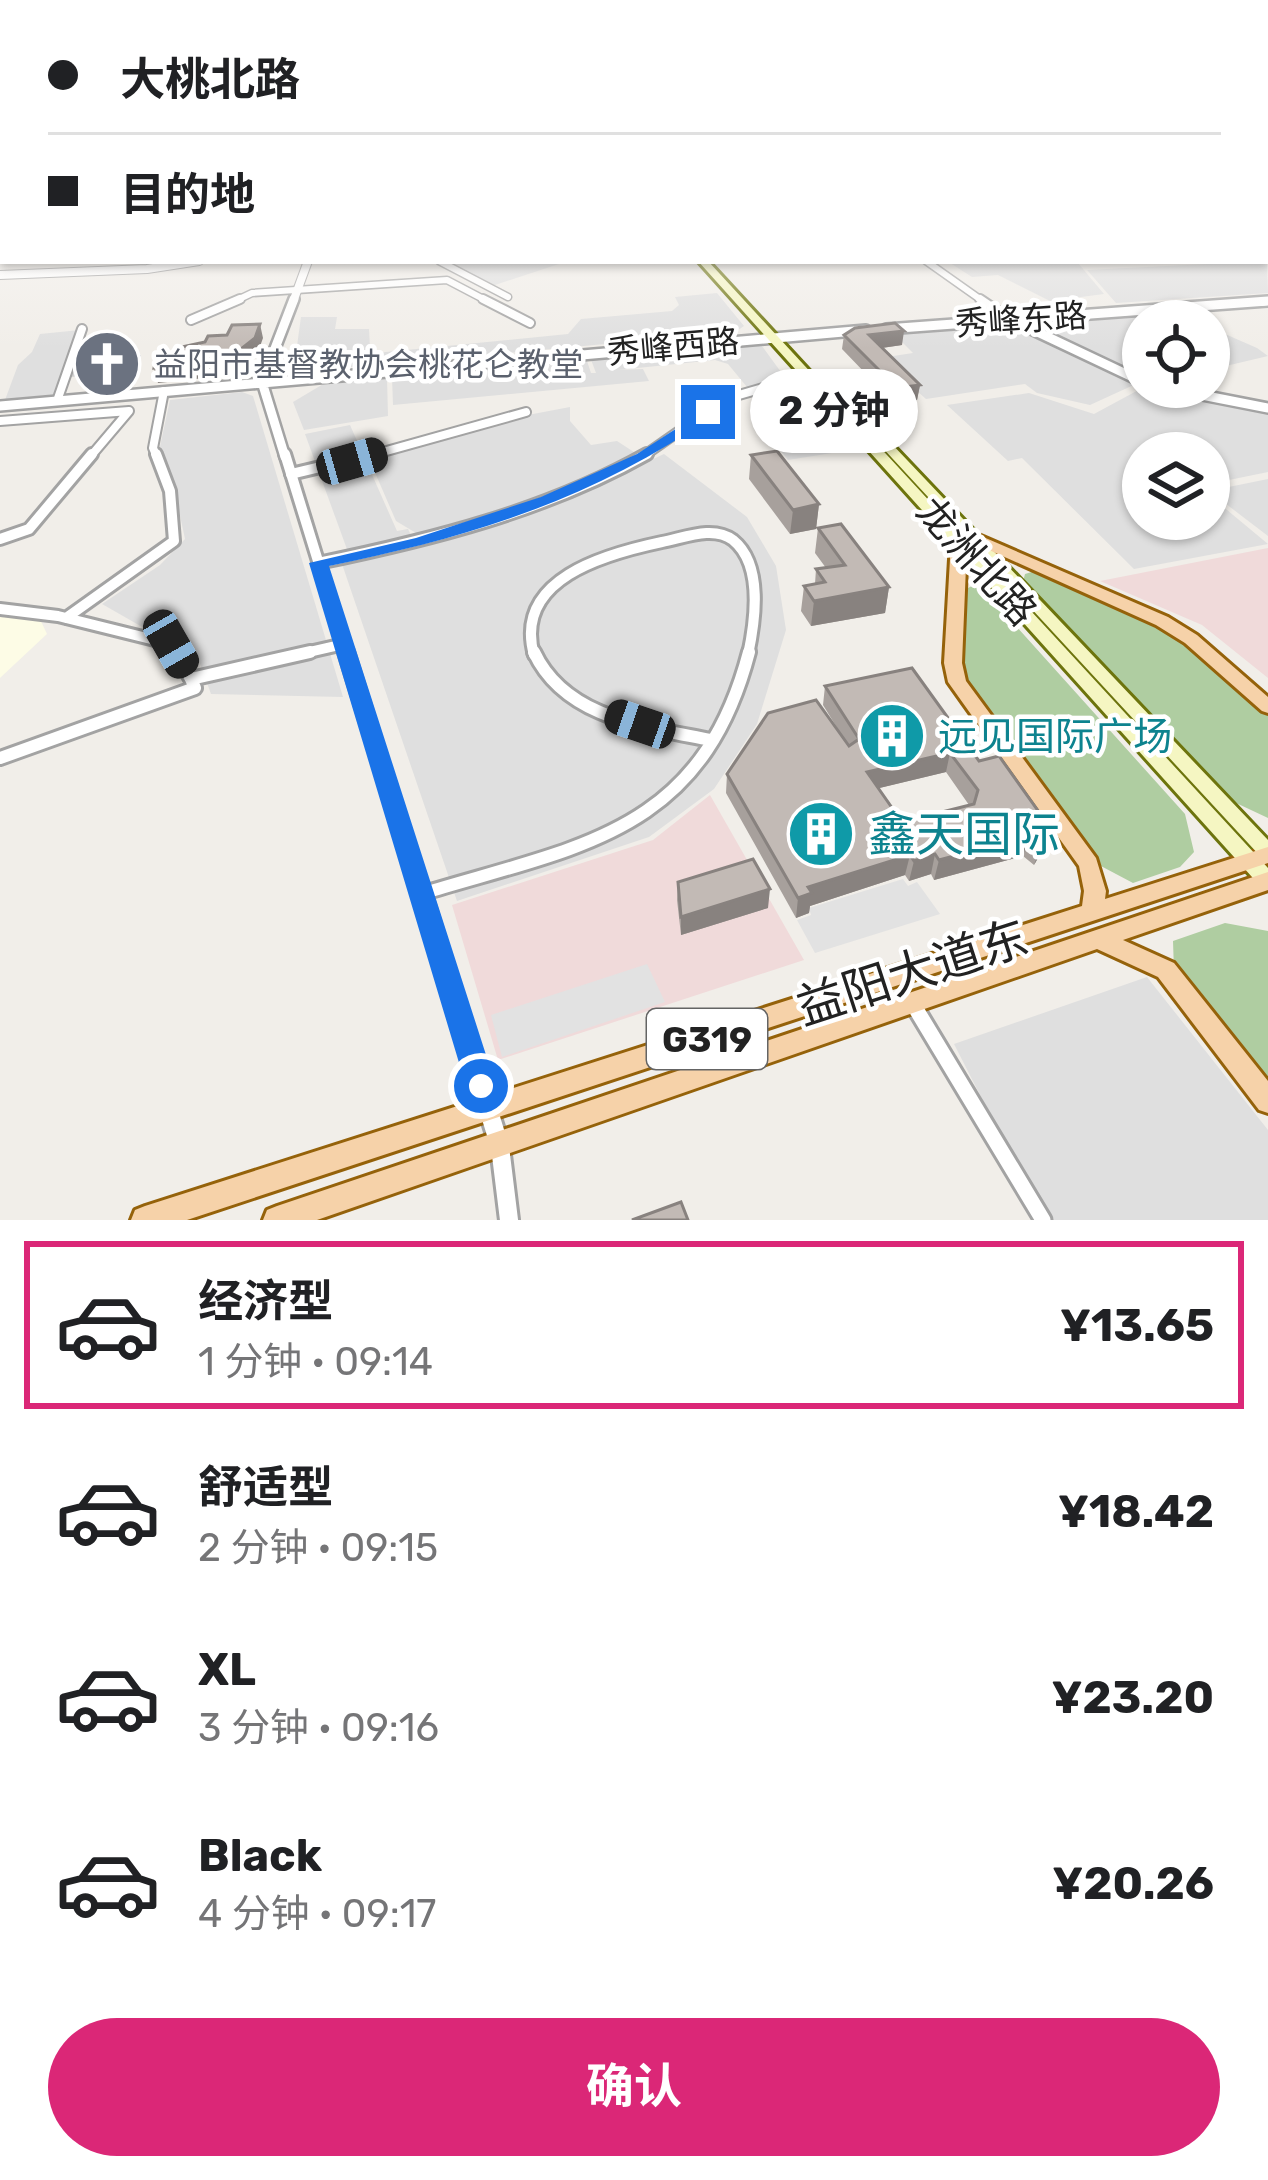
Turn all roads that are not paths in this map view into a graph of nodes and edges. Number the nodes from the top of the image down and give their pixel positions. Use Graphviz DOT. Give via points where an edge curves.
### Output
graph roads {
  1 [pos="180,264"];
  2 [pos="307,264"];
  3 [pos="445,264"];
  4 [pos="706,264"];
  5 [pos="718,264"];
  6 [pos="930,264"];
  7 [pos="0,275"];
  8 [pos="296,292"];
  9 [pos="508,297"];
  10 [pos="1268,301"];
  11 [pos="191,320"];
  12 [pos="1010,320"];
  13 [pos="530,323"];
  14 [pos="82,329"];
  15 [pos="779,336"];
  16 [pos="1122,372"];
  17 [pos="808,375"];
  18 [pos="262,382"];
  19 [pos="164,391"];
  20 [pos="58,401"];
  21 [pos="1230,401"];
  22 [pos="0,406"];
  23 [pos="1268,408"];
  24 [pos="526,412"];
  25 [pos="0,421"];
  26 [pos="291,474"];
  27 [pos="0,538"];
  28 [pos="967,540"];
  29 [pos="319,563"];
  30 [pos="0,609"];
  31 [pos="65,618"];
  32 [pos="344,644"];
  33 [pos="191,679"];
  34 [pos="1268,707"];
  35 [pos="711,740"];
  36 [pos="0,758"];
  37 [pos="1265,866"];
  38 [pos="421,894"];
  39 [pos="1092,914"];
  40 [pos="1099,940"];
  41 [pos="914,1004"];
  42 [pos="1268,1101"];
  43 [pos="488,1110"];
  44 [pos="500,1147"];
  45 [pos="145,1220"];
  46 [pos="277,1220"];
  47 [pos="509,1220"];
  48 [pos="1042,1220"];
  1 -- 7 [label="street"];
  2 -- 8 [label="street"];
  3 -- 9 [label="street"];
  4 -- 15 [label="main road, 龙洲北路"];
  5 -- 15 [label="main road, 龙洲北路"];
  6 -- 12 [label="street"];
  8 -- 11 [label="street" via="252,292"];
  8 -- 13 [label="street" via="447,280"];
  8 -- 18 [label="street"];
  10 -- 12 [label="street, 秀峰东路"];
  12 -- 15 [label="street, 秀峰东路"];
  12 -- 16 [label="street"];
  14 -- 20 [label="street"];
  15 -- 17 [label="main road, 龙洲北路"];
  15 -- 18 [label="street, 秀峰西路"];
  15 -- 28 [label="main road, 龙洲北路"];
  17 -- 28 [label="main road, 龙洲北路"];
  17 -- 29 [label="street" via="725,399 643,457 548,500 420,542"];
  18 -- 19 [label="street, 秀峰西路"];
  18 -- 26 [label="street"];
  19 -- 20 [label="street, 秀峰西路"];
  19 -- 31 [label="street" via="153,448 170,491 174,541"];
  20 -- 22 [label="street, 秀峰西路"];
  21 -- 23 [label="street"];
  24 -- 26 [label="street"];
  25 -- 27 [label="street" via="129,412 28,529"];
  26 -- 29 [label="street"];
  28 -- 34 [label="main road" via="1162,621"];
  28 -- 37 [label="main road, 龙洲北路"];
  28 -- 39 [label="main road" via="957,682 1089,865"];
  29 -- 32 [label="street"];
  30 -- 31 [label="street"];
  31 -- 33 [label="street" via="171,644"];
  32 -- 33 [label="street"];
  32 -- 38 [label="street"];
  33 -- 36 [label="street" via="194,688"];
  35 -- 35 [label="street" via="742,683 756,620 753,578 736,539 712,532 588,564 531,614 532,655 581,704"];
  35 -- 38 [label="street" via="661,805 598,837"];
  37 -- 39 [label="main road, 益阳大道东 / G319"];
  37 -- 40 [label="main road, G319"];
  38 -- 43 [label="street"];
  39 -- 43 [label="main road, 益阳大道东 / G319"];
  40 -- 41 [label="main road, G319"];
  40 -- 42 [label="main road" via="1166,970"];
  41 -- 44 [label="main road, G319"];
  41 -- 48 [label="street"];
  43 -- 44 [label="street"];
  43 -- 45 [label="main road, 益阳大道东 / G319"];
  44 -- 46 [label="main road, G319"];
  44 -- 47 [label="street"];
}
